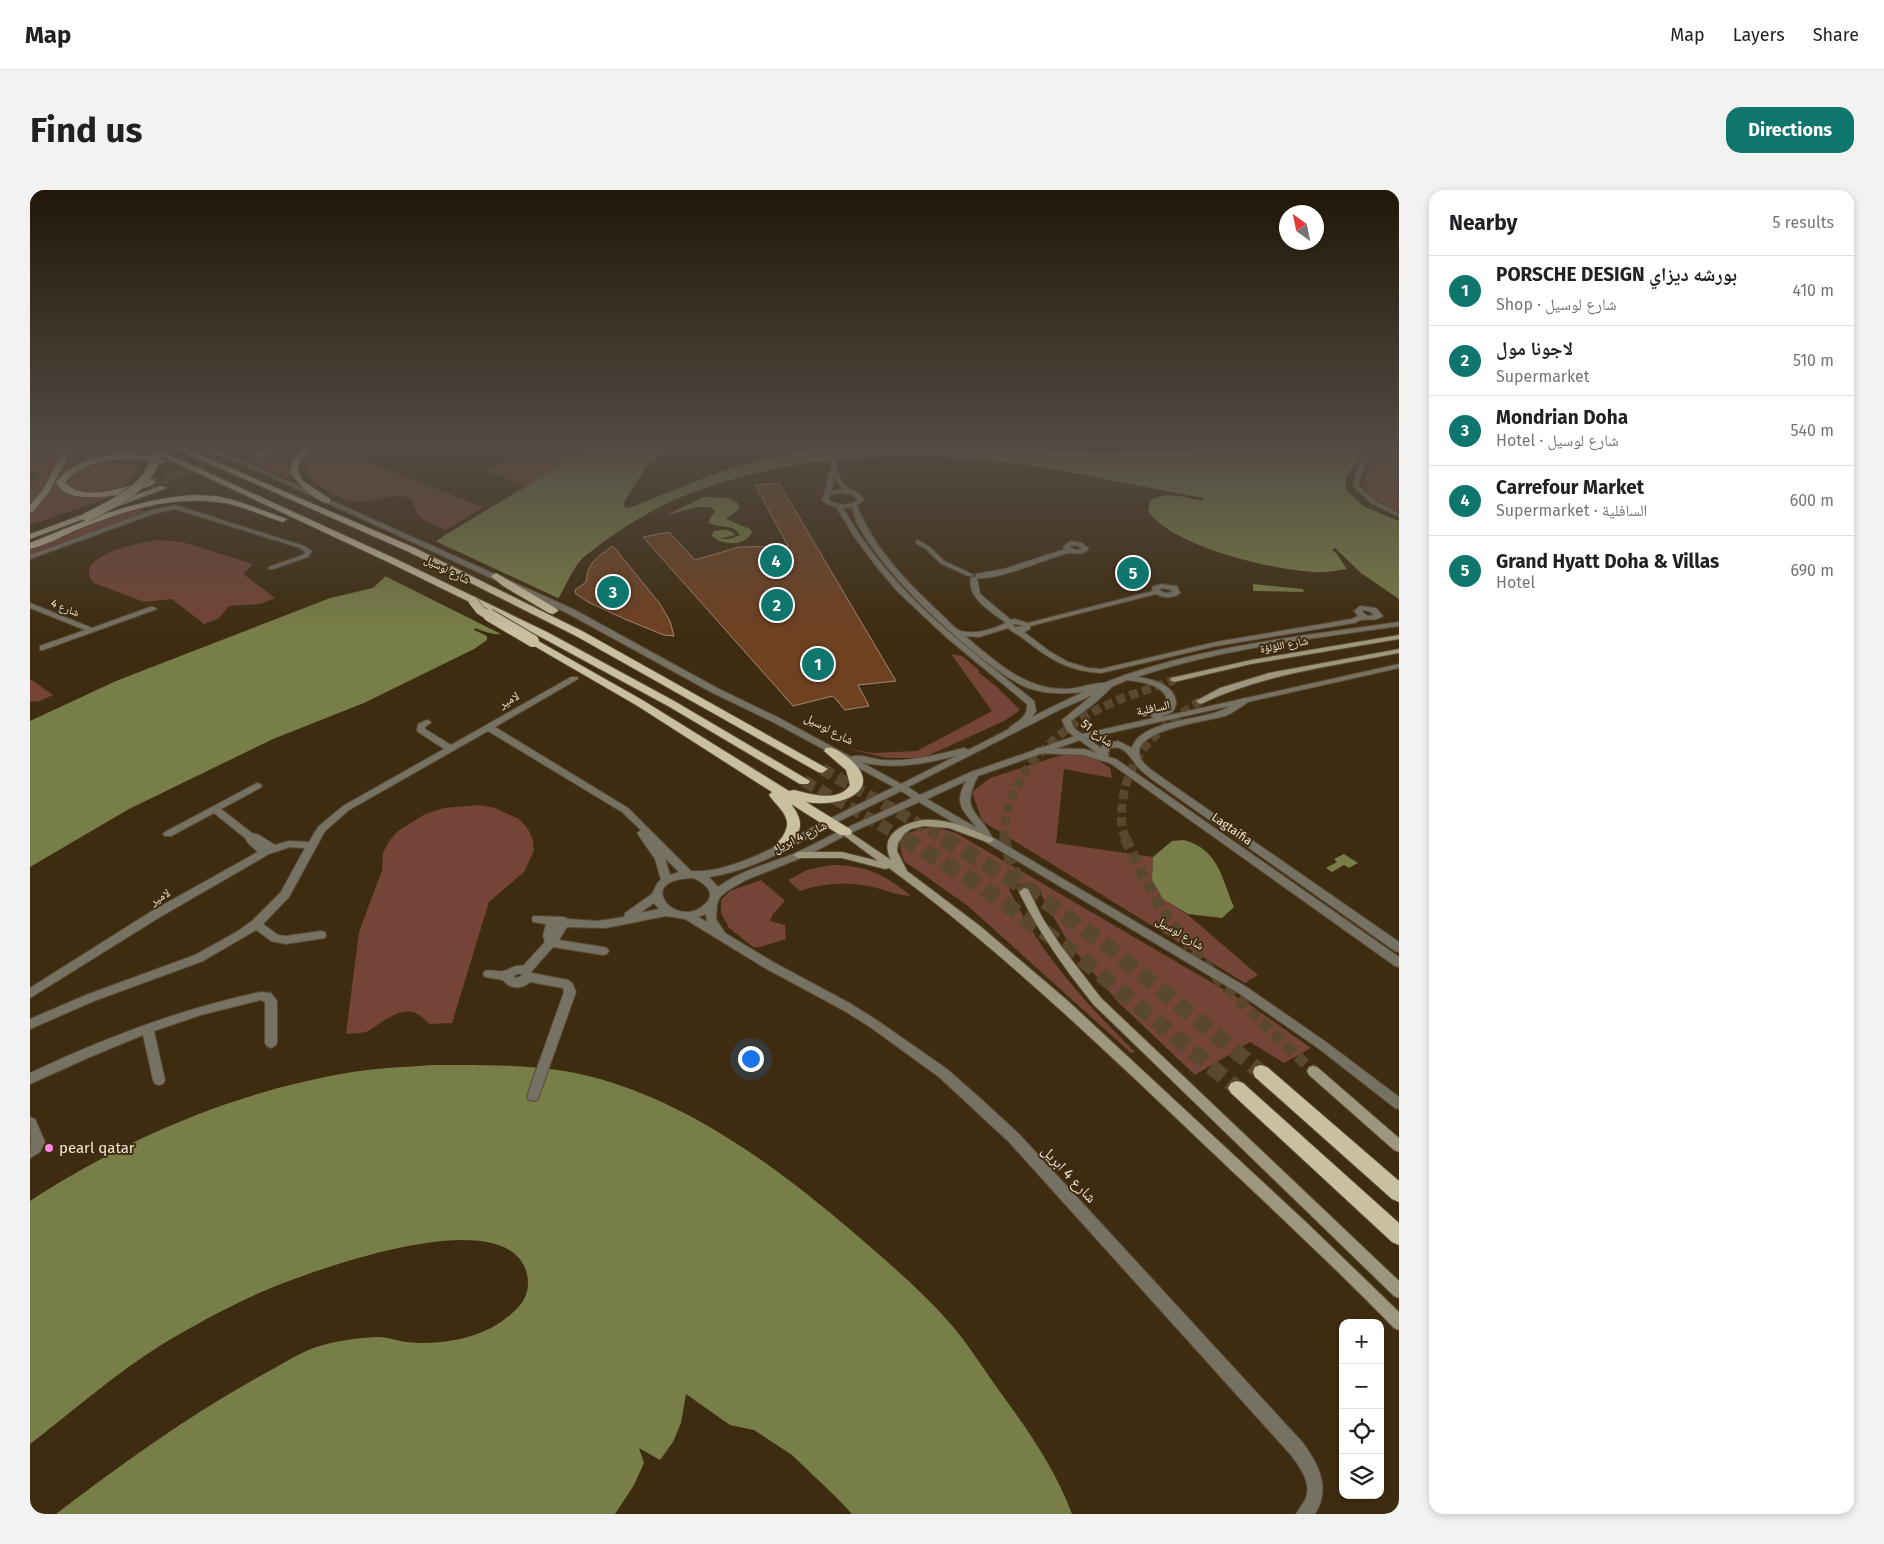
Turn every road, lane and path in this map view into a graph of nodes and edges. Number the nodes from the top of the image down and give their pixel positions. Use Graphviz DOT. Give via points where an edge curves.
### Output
graph roads {
  1 [pos="84,509"];
  2 [pos="102,509"];
  3 [pos="107,509"];
  4 [pos="128,509"];
  5 [pos="166,509"];
  6 [pos="183,509"];
  7 [pos="251,509"];
  8 [pos="280,509"];
  9 [pos="318,509"];
  10 [pos="345,509"];
  11 [pos="840,509"];
  12 [pos="854,509"];
  13 [pos="320,527"];
  14 [pos="30,529"];
  15 [pos="30,537"];
  16 [pos="30,542"];
  17 [pos="918,542"];
  18 [pos="30,546"];
  19 [pos="1069,550"];
  20 [pos="30,557"];
  21 [pos="271,568"];
  22 [pos="496,576"];
  23 [pos="901,576"];
  24 [pos="974,576"];
  25 [pos="888,578"];
  26 [pos="1157,592"];
  27 [pos="30,606"];
  28 [pos="153,609"];
  29 [pos="562,616"];
  30 [pos="1363,616"];
  31 [pos="1399,624"];
  32 [pos="1017,625"];
  33 [pos="91,630"];
  34 [pos="955,632"];
  35 [pos="1399,632"];
  36 [pos="979,635"];
  37 [pos="538,637"];
  38 [pos="1399,637"];
  39 [pos="972,645"];
  40 [pos="1341,646"];
  41 [pos="43,648"];
  42 [pos="1398,651"];
  43 [pos="1399,666"];
  44 [pos="1125,678"];
  45 [pos="574,679"];
  46 [pos="1174,680"];
  47 [pos="1106,685"];
  48 [pos="1245,700"];
  49 [pos="1200,701"];
  50 [pos="427,723"];
  51 [pos="1121,728"];
  52 [pos="484,729"];
  53 [pos="1008,733"];
  54 [pos="1081,737"];
  55 [pos="984,745"];
  56 [pos="450,748"];
  57 [pos="830,750"];
  58 [pos="1037,752"];
  59 [pos="1134,752"];
  60 [pos="1102,753"];
  61 [pos="1113,761"];
  62 [pos="822,769"];
  63 [pos="751,772"];
  64 [pos="974,774"];
  65 [pos="804,781"];
  66 [pos="257,786"];
  67 [pos="902,788"];
  68 [pos="919,798"];
  69 [pos="214,810"];
  70 [pos="830,822"];
  71 [pos="845,832"];
  72 [pos="168,834"];
  73 [pos="646,834"];
  74 [pos="989,840"];
  75 [pos="311,845"];
  76 [pos="781,847"];
  77 [pos="269,850"];
  78 [pos="798,856"];
  79 [pos="728,868"];
  80 [pos="904,874"];
  81 [pos="690,875"];
  82 [pos="666,880"];
  83 [pos="738,880"];
  84 [pos="1024,892"];
  85 [pos="656,896"];
  86 [pos="714,900"];
  87 [pos="668,912"];
  88 [pos="687,915"];
  89 [pos="537,919"];
  90 [pos="552,921"];
  91 [pos="564,922"];
  92 [pos="614,922"];
  93 [pos="256,924"];
  94 [pos="321,935"];
  95 [pos="726,938"];
  96 [pos="551,942"];
  97 [pos="1399,948"];
  98 [pos="603,951"];
  99 [pos="1399,963"];
  100 [pos="489,974"];
  101 [pos="527,974"];
  102 [pos="30,994"];
  103 [pos="30,1024"];
  104 [pos="148,1029"];
  105 [pos="271,1042"];
  106 [pos="1313,1071"];
  107 [pos="1261,1072"];
  108 [pos="30,1079"];
  109 [pos="159,1080"];
  110 [pos="1237,1088"];
  111 [pos="533,1096"];
  112 [pos="1399,1104"];
  113 [pos="30,1123"];
  114 [pos="1399,1146"];
  115 [pos="30,1152"];
  116 [pos="1399,1193"];
  117 [pos="1399,1236"];
  118 [pos="1399,1290"];
  119 [pos="1399,1323"];
  120 [pos="1309,1508"];
  1 -- 14 [label="main road"];
  2 -- 16 [label="highway, bridge"];
  3 -- 15 [label="main road"];
  4 -- 18 [label="highway"];
  5 -- 20 [label="street"];
  6 -- 21 [label="street" via="309,551 306,556"];
  7 -- 13 [label="highway" via="289,522"];
  8 -- 13 [label="highway, شارع لوسيل"];
  9 -- 29 [label="highway, شارع لوسيل"];
  10 -- 22 [label="street, شارع لوسيل"];
  11 -- 25 [label="street" via="859,541"];
  12 -- 23 [label="street" via="870,538"];
  13 -- 37 [label="highway, شارع لوسيل, bridge" via="473,601 480,610"];
  17 -- 24 [label="street" via="942,562"];
  19 -- 24 [label="street" via="1005,571"];
  22 -- 29 [label="highway"];
  23 -- 25 [label="street"];
  23 -- 34 [label="street"];
  24 -- 32 [label="street" via="977,595"];
  25 -- 53 [label="street" via="960,646 1031,703 1032,711 1028,718"];
  26 -- 32 [label="street"];
  27 -- 33 [label="street, شارع 4"];
  28 -- 33 [label="street, شارع 4"];
  29 -- 57 [label="street, شارع لوسيل"];
  29 -- 62 [label="highway, شارع لوسيل" via="580,634"];
  30 -- 32 [label="street" via="1350,622 1216,644 1101,671 1087,671 1062,663 1043,651"];
  31 -- 44 [label="street" via="1221,651"];
  32 -- 36 [label="street"];
  33 -- 41 [label="street, شارع 4"];
  34 -- 36 [label="street"];
  34 -- 39 [label="street"];
  35 -- 40 [label="main road"];
  36 -- 39 [label="street"];
  37 -- 63 [label="highway"];
  37 -- 65 [label="highway" via="672,704"];
  38 -- 40 [label="main road, شارع اللؤلؤة"];
  39 -- 47 [label="street" via="1030,686 1064,691"];
  40 -- 46 [label="main road, شارع اللؤلؤة"];
  42 -- 49 [label="main road" via="1252,680"];
  43 -- 48 [label="street, السافلية"];
  44 -- 47 [label="street"];
  44 -- 51 [label="street" via="1160,686 1172,701 1169,710"];
  45 -- 52 [label="street, لامير"];
  47 -- 53 [label="street"];
  47 -- 54 [label="street, شارع 51" via="1093,700 1066,720 1070,729"];
  48 -- 51 [label="street, السافلية"];
  48 -- 59 [label="street" via="1220,715 1158,729 1143,738"];
  50 -- 56 [label="street" via="421,726 421,730"];
  51 -- 54 [label="street, السافلية"];
  52 -- 56 [label="street, لامير"];
  52 -- 73 [label="street" via="557,772"];
  53 -- 55 [label="street"];
  54 -- 58 [label="street, السافلية"];
  54 -- 60 [label="street, شارع 51"];
  55 -- 57 [label="street" via="926,761 884,764"];
  55 -- 67 [label="street"];
  56 -- 75 [label="street, لامير" via="346,808 321,829"];
  57 -- 63 [label="highway" via="845,761 855,775 853,789 839,799 808,800"];
  57 -- 67 [label="street, شارع لوسيل"];
  58 -- 61 [label="street, Lagtaifia" via="1084,752"];
  58 -- 64 [label="street, السافلية"];
  59 -- 60 [label="street" via="1118,744 1106,746"];
  59 -- 97 [label="street" via="1141,765 1161,781"];
  60 -- 61 [label="street, شارع 51"];
  61 -- 99 [label="street, Lagtaifia"];
  63 -- 70 [label="highway"];
  63 -- 76 [label="highway" via="793,816 794,832"];
  64 -- 68 [label="street, السافلية"];
  64 -- 74 [label="street" via="963,800 966,809 984,827"];
  66 -- 69 [label="street"];
  67 -- 68 [label="street, شارع لوسيل"];
  67 -- 70 [label="street, شارع 4 ابريل"];
  68 -- 71 [label="street, شارع 4 ابريل"];
  68 -- 74 [label="street, شارع لوسيل"];
  69 -- 72 [label="street"];
  69 -- 77 [label="street" via="249,836 251,841"];
  70 -- 71 [label="highway"];
  70 -- 76 [label="street, شارع 4 ابريل"];
  71 -- 78 [label="street, شارع 4 ابريل"];
  71 -- 80 [label="main road"];
  73 -- 81 [label="street"];
  73 -- 82 [label="street" via="660,858"];
  74 -- 80 [label="main road" via="939,823 907,827 897,833 892,852"];
  74 -- 112 [label="street, شارع لوسيل" via="1244,991"];
  75 -- 77 [label="street, لامير" via="297,843"];
  75 -- 93 [label="street, لامير" via="284,894"];
  76 -- 79 [label="street, شارع 4 ابريل"];
  77 -- 102 [label="street, لامير" via="156,914"];
  78 -- 80 [label="main road" via="859,857"];
  78 -- 83 [label="street, شارع 4 ابريل"];
  79 -- 81 [label="street, شارع 4 ابريل"];
  79 -- 83 [label="street"];
  80 -- 119 [label="main road" via="976,929 1121,1058"];
  81 -- 82 [label="street"];
  81 -- 86 [label="street" via="711,884"];
  82 -- 85 [label="street"];
  83 -- 86 [label="street, شارع 4 ابريل"];
  84 -- 118 [label="main road" via="1056,950 1097,1001"];
  85 -- 87 [label="street"];
  85 -- 92 [label="street" via="637,912"];
  86 -- 88 [label="street" via="702,912"];
  86 -- 95 [label="street, شارع 4 ابريل" via="711,920"];
  87 -- 88 [label="street"];
  87 -- 92 [label="street"];
  88 -- 95 [label="street, شارع 4 ابريل"];
  89 -- 90 [label="street"];
  90 -- 91 [label="street"];
  90 -- 96 [label="street" via="548,936"];
  91 -- 92 [label="street" via="600,925"];
  91 -- 96 [label="street"];
  93 -- 94 [label="street" via="275,938 286,940"];
  93 -- 103 [label="street, لامير" via="199,958"];
  95 -- 120 [label="street, شارع 4 ابريل" via="847,1007 905,1045 943,1073 1014,1138 1297,1449 1314,1479"];
  96 -- 98 [label="street"];
  96 -- 101 [label="street"];
  100 -- 101 [label="street" via="508,976 515,970"];
  101 -- 111 [label="street" via="564,982 570,992"];
  104 -- 105 [label="street" via="209,1008 265,996 271,1001"];
  104 -- 108 [label="street"];
  104 -- 109 [label="street"];
  106 -- 114 [label="main road"];
  107 -- 116 [label="highway"];
  110 -- 117 [label="highway"];
  113 -- 115 [label="street" via="38,1142"];
}
